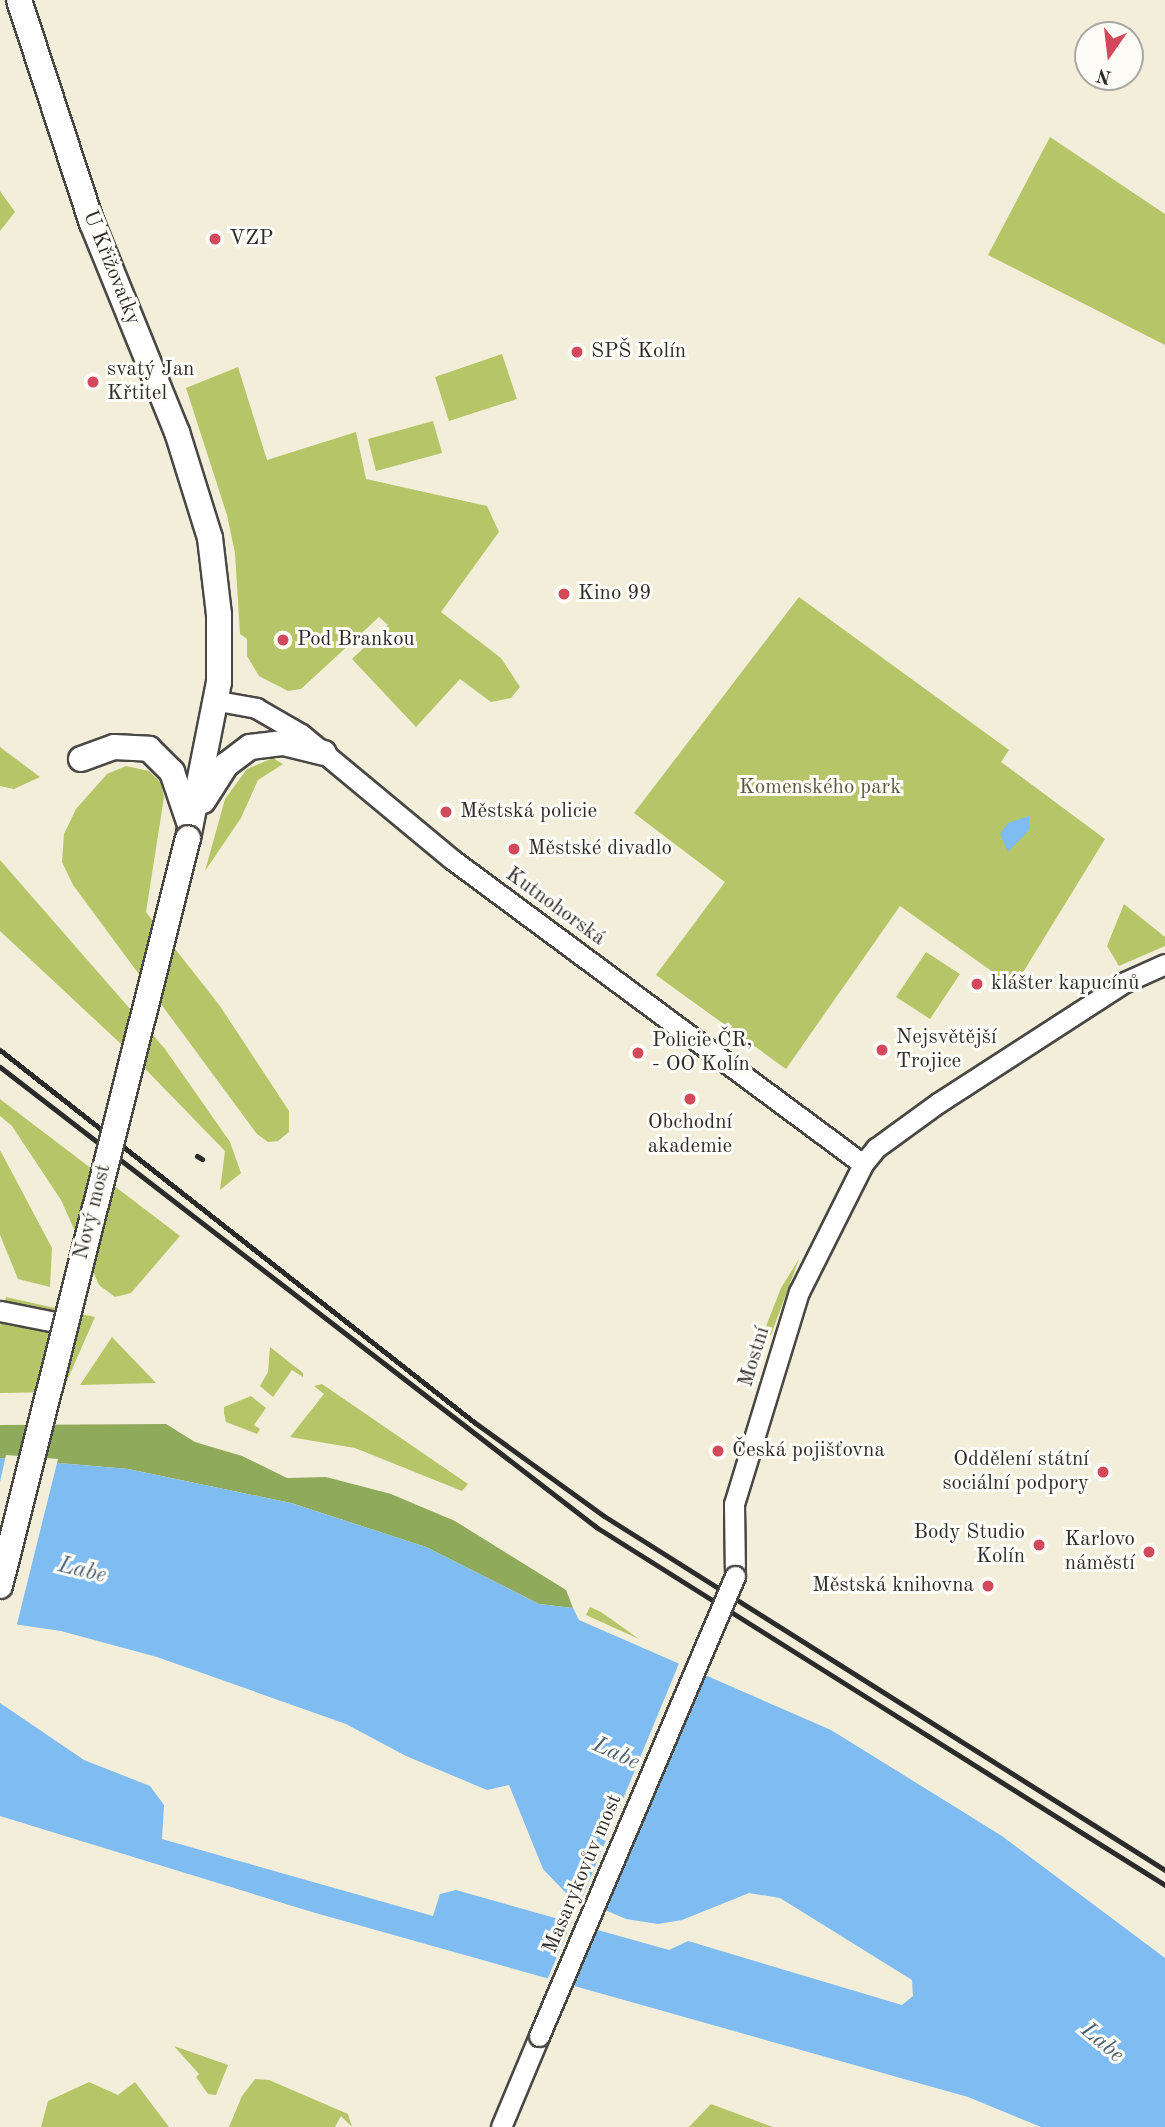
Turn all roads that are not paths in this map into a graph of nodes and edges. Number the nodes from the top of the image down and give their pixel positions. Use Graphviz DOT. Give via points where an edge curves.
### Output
graph roads {
  1 [pos="19,0"];
  2 [pos="218,701"];
  3 [pos="324,753"];
  4 [pos="81,759"];
  5 [pos="189,832"];
  6 [pos="1165,964"];
  7 [pos="863,1164"];
  8 [pos="3,1312"];
  9 [pos="65,1324"];
  10 [pos="735,1576"];
  11 [pos="0,1587"];
  12 [pos="500,2127"];
  1 -- 2 [label="main road, U Křižovatky" via="92,223 201,504 215,567"];
  2 -- 3 [label="street, Kutnohorská" via="272,715"];
  2 -- 5 [label="main road, U Křižovatky"];
  3 -- 5 [label="main road" via="284,743 250,747 218,775"];
  3 -- 7 [label="street, Kutnohorská" via="453,860"];
  4 -- 5 [label="main road" via="126,745 159,755 176,779"];
  5 -- 9 [label="main road, Nový most, bridge"];
  6 -- 7 [label="street, Mostní" via="1125,982 938,1103 877,1148"];
  7 -- 10 [label="street, Mostní" via="799,1292 734,1504"];
  8 -- 9 [label="street"];
  9 -- 11 [label="main road, Nový most, bridge"];
  10 -- 12 [label="street, Masarykovův most, bridge"];
}
